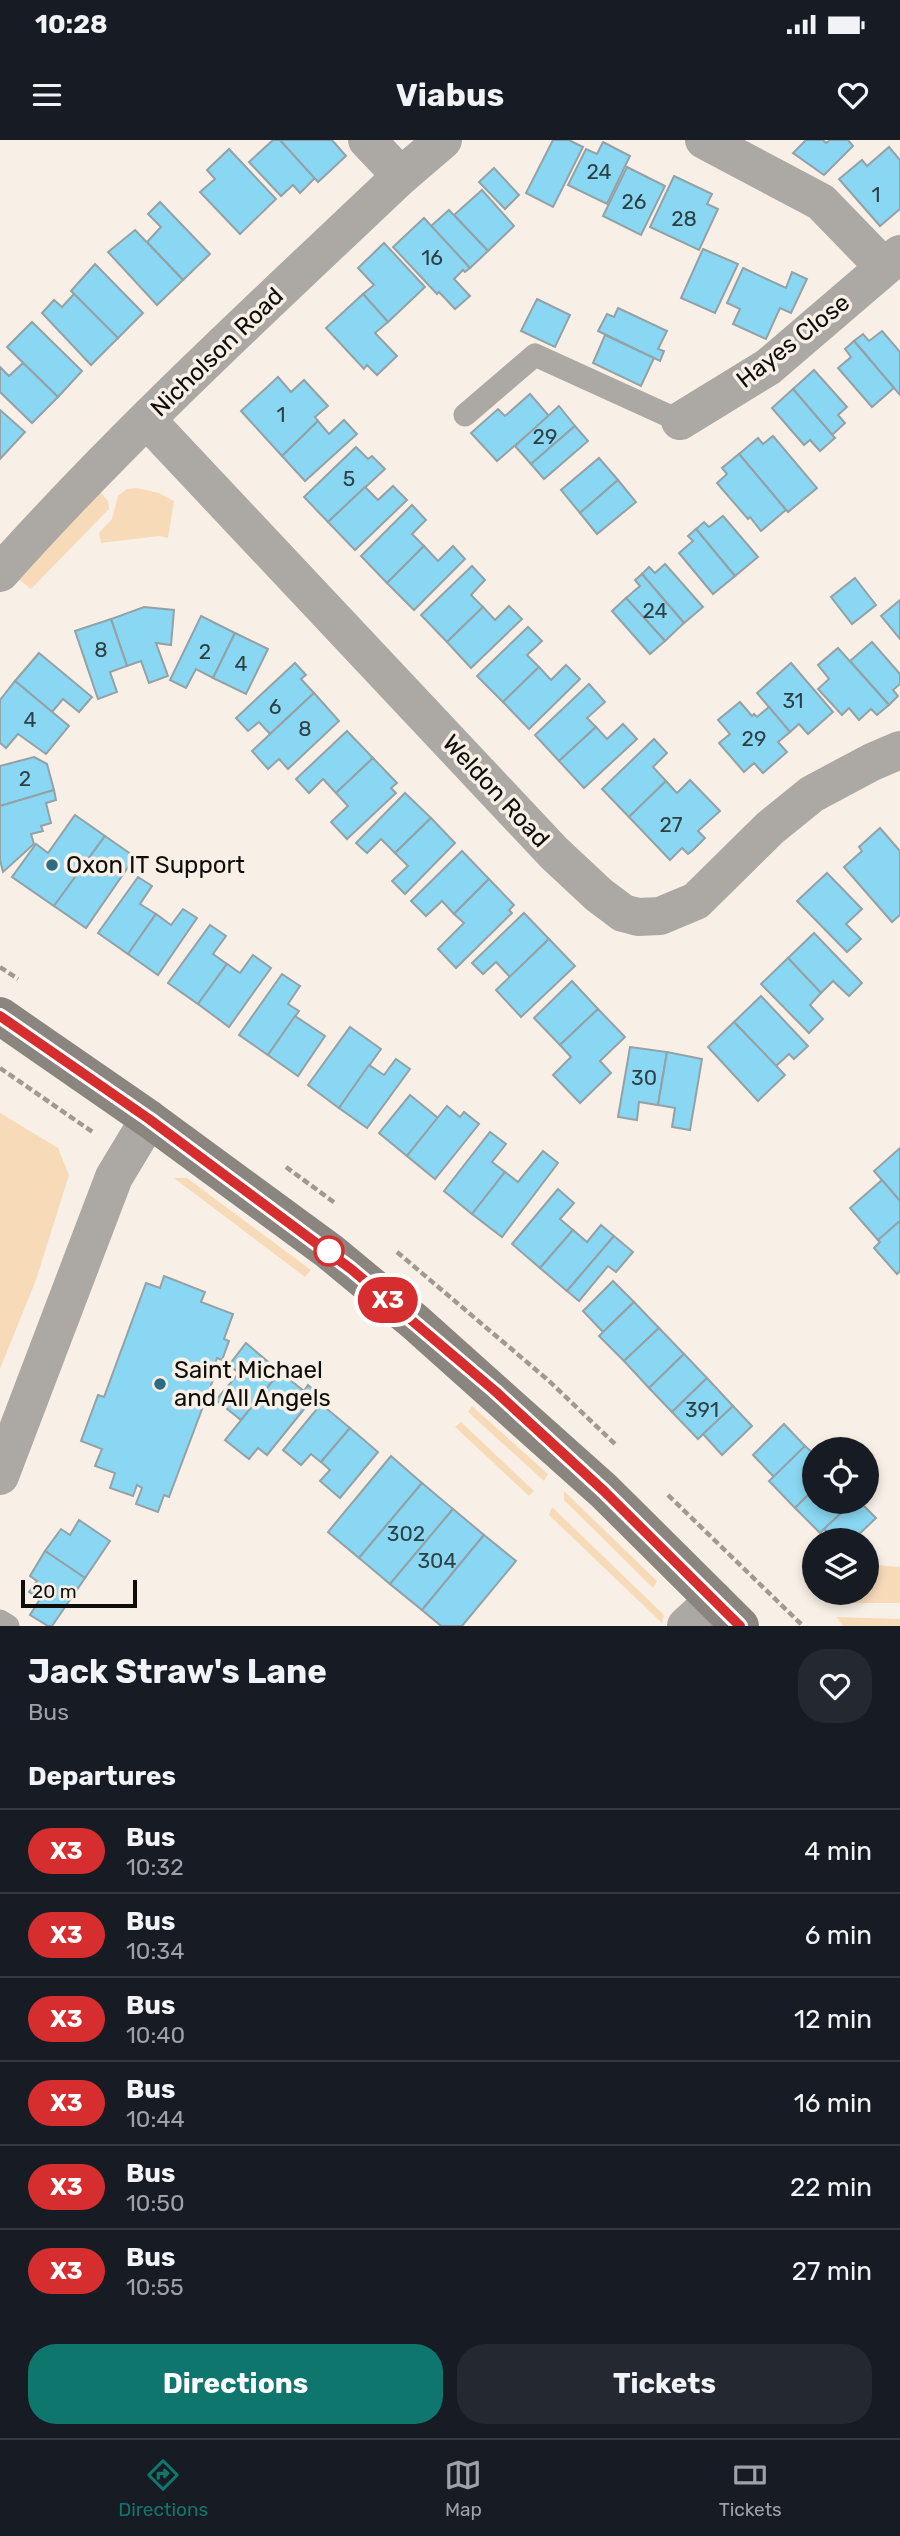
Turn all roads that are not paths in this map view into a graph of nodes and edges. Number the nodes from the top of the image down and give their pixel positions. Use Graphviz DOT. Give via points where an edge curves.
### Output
graph roads {
  1 [pos="367,140"];
  2 [pos="443,140"];
  3 [pos="704,140"];
  4 [pos="401,176"];
  5 [pos="892,260"];
  6 [pos="466,415"];
  7 [pos="147,420"];
  8 [pos="680,422"];
  9 [pos="0,573"];
  10 [pos="900,750"];
  11 [pos="0,1016"];
  12 [pos="149,1119"];
  13 [pos="0,1476"];
  14 [pos="727,1613"];
  15 [pos="0,1621"];
  16 [pos="8,1626"];
  17 [pos="686,1626"];
  1 -- 4 [label="street"];
  2 -- 4 [label="street, Nicholson Road"];
  3 -- 5 [label="street" via="821,202"];
  4 -- 7 [label="street, Nicholson Road"];
  5 -- 8 [label="street, Hayes Close" via="768,367"];
  6 -- 8 [label="lane" via="536,355"];
  7 -- 9 [label="street, Nicholson Road"];
  7 -- 10 [label="street, Weldon Road" via="554,853 623,913 660,916 696,901 812,794"];
  11 -- 12 [label="main road"];
  12 -- 13 [label="street" via="114,1177"];
  12 -- 14 [label="main road" via="329,1251 415,1322 604,1491"];
  14 -- 17 [label="street"];
  15 -- 16 [label="lane"];
}
